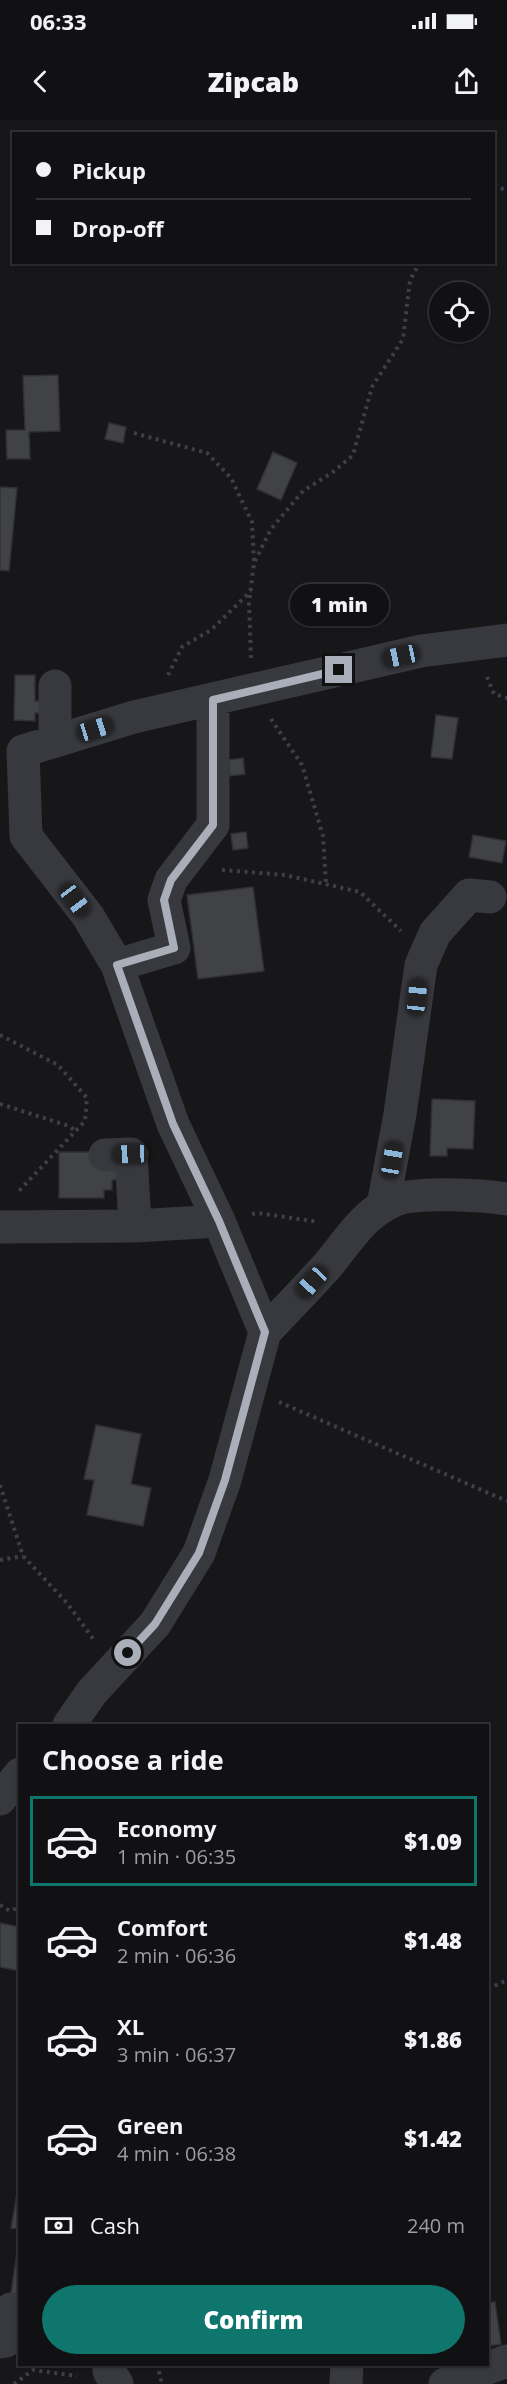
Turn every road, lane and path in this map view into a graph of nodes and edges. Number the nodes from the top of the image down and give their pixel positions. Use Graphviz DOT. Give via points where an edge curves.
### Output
graph roads {
  1 [pos="419,264"];
  2 [pos="134,433"];
  3 [pos="254,563"];
  4 [pos="251,591"];
  5 [pos="507,640"];
  6 [pos="56,686"];
  7 [pos="251,691"];
  8 [pos="213,700"];
  9 [pos="150,714"];
  10 [pos="56,741"];
  11 [pos="11,751"];
  12 [pos="12,808"];
  13 [pos="171,880"];
  14 [pos="326,884"];
  15 [pos="490,897"];
  16 [pos="117,965"];
  17 [pos="421,965"];
  18 [pos="0,1035"];
  19 [pos="0,1104"];
  20 [pos="76,1131"];
  21 [pos="105,1155"];
  22 [pos="14,1197"];
  23 [pos="507,1199"];
  24 [pos="375,1212"];
  25 [pos="219,1221"];
  26 [pos="135,1226"];
  27 [pos="0,1227"];
  28 [pos="265,1332"];
  29 [pos="250,1390"];
  30 [pos="0,1485"];
  31 [pos="507,1501"];
  32 [pos="23,1556"];
  33 [pos="0,1560"];
  34 [pos="114,1668"];
  35 [pos="70,1724"];
  36 [pos="18,1776"];
  37 [pos="0,1799"];
  38 [pos="0,1905"];
  39 [pos="18,1908"];
  40 [pos="507,1980"];
  41 [pos="489,1989"];
  42 [pos="18,2310"];
  43 [pos="0,2342"];
  44 [pos="507,2361"];
  45 [pos="158,2366"];
  46 [pos="347,2366"];
  47 [pos="112,2373"];
  48 [pos="14,2384"];
  49 [pos="162,2384"];
  50 [pos="346,2384"];
  51 [pos="446,2384"];
  1 -- 3 [label="path" via="410,280 403,339 372,387 353,455 303,491 271,529"];
  2 -- 3 [label="path" via="207,453 231,478 252,522"];
  3 -- 4 [label="path"];
  4 -- 7 [label="path"];
  4 -- 9 [label="path" via="211,630 182,647"];
  5 -- 7 [label="street" via="422,651"];
  6 -- 10 [label="street"];
  7 -- 8 [label="street"];
  7 -- 14 [label="path" via="302,765 323,836"];
  8 -- 9 [label="street"];
  8 -- 13 [label="street" via="213,825"];
  9 -- 10 [label="street"];
  10 -- 11 [label="street"];
  11 -- 12 [label="street"];
  12 -- 16 [label="street" via="26,836 88,916"];
  13 -- 14 [label="path" via="225,870 285,875"];
  13 -- 16 [label="street" via="164,900 174,948"];
  14 -- 17 [label="path" via="360,892 408,937"];
  15 -- 17 [label="street" via="469,895 435,933"];
  16 -- 25 [label="street" via="173,1124"];
  17 -- 24 [label="street" via="400,1114"];
  18 -- 20 [label="path" via="58,1065 87,1098 85,1121"];
  19 -- 20 [label="path"];
  20 -- 21 [label="path"];
  20 -- 22 [label="path"];
  21 -- 26 [label="street" via="131,1154"];
  23 -- 24 [label="street" via="440,1195 395,1200"];
  24 -- 25 [label="path" via="318,1222 258,1213"];
  24 -- 28 [label="street"];
  25 -- 26 [label="street"];
  25 -- 28 [label="street"];
  26 -- 27 [label="street"];
  28 -- 29 [label="street"];
  29 -- 31 [label="path"];
  29 -- 34 [label="street" via="225,1480 199,1553 155,1624"];
  30 -- 32 [label="path"];
  32 -- 33 [label="path"];
  32 -- 34 [label="path" via="67,1603"];
  34 -- 35 [label="street"];
  36 -- 37 [label="street"];
  38 -- 39 [label="path" via="10,1911"];
  40 -- 41 [label="path"];
  42 -- 43 [label="street" via="11,2309 6,2341"];
  44 -- 51 [label="street"];
  45 -- 49 [label="path"];
  46 -- 50 [label="street"];
  47 -- 48 [label="path" via="90,2378 33,2370"];
}
